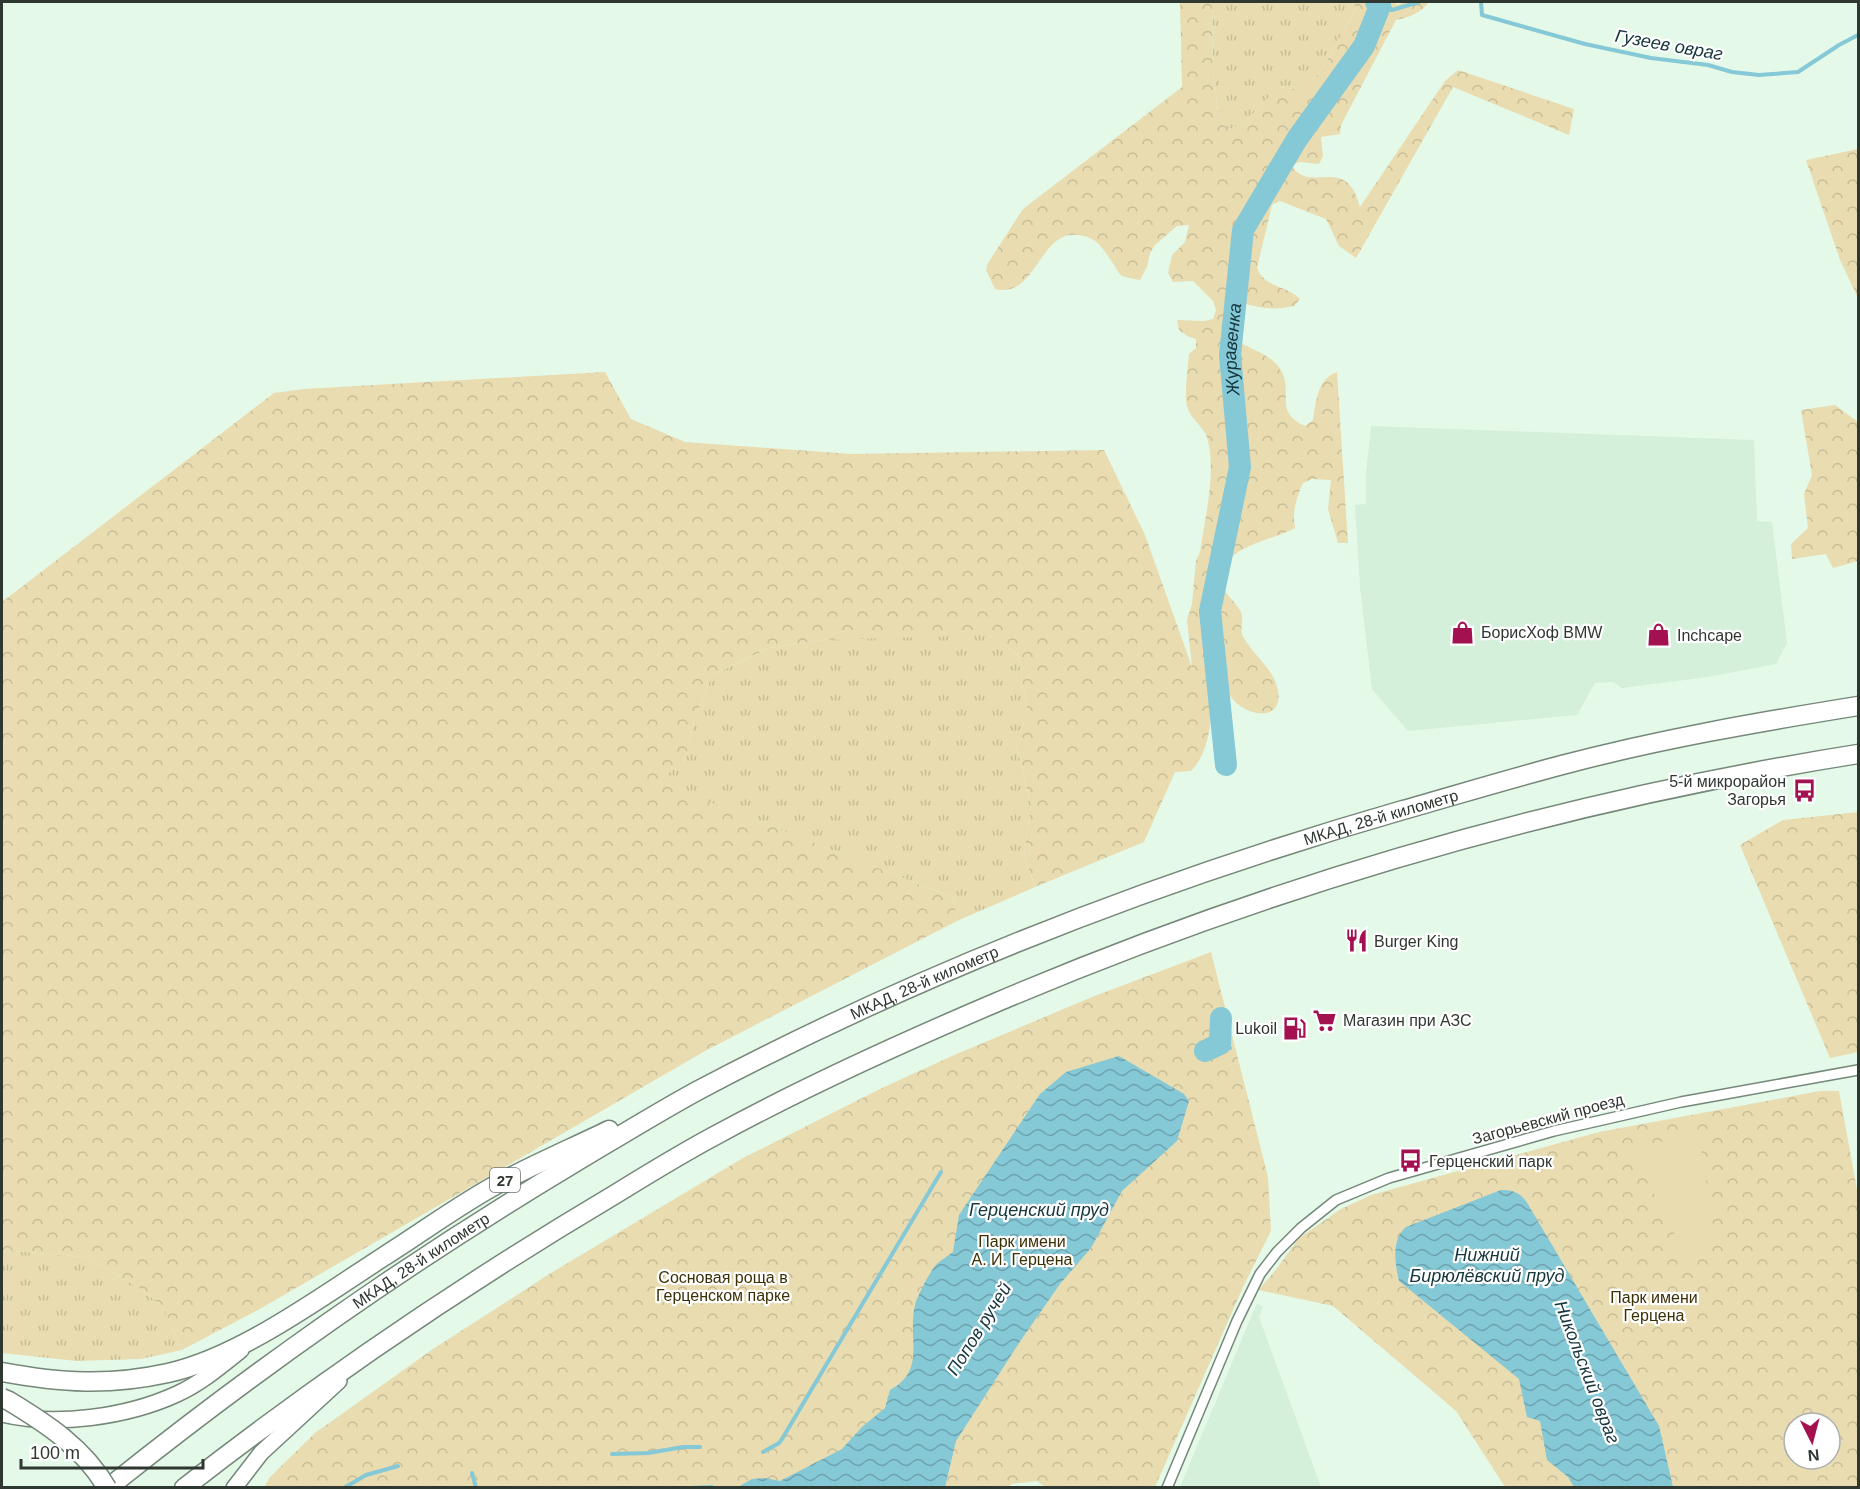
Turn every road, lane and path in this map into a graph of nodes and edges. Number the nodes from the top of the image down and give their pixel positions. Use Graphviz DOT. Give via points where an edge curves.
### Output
graph roads {
  1 [pos="1858,706"];
  2 [pos="1858,754"];
  3 [pos="761,1058"];
  4 [pos="1858,1070"];
  5 [pos="406,1324"];
  6 [pos="265,1332"];
  7 [pos="2,1372"];
  8 [pos="2,1398"];
  9 [pos="2,1413"];
  10 [pos="232,1450"];
  11 [pos="107,1488"];
  12 [pos="184,1488"];
  13 [pos="192,1488"];
  14 [pos="234,1488"];
  15 [pos="1167,1488"];
  1 -- 3 [label="highway, МКАД, 28-й километр" via="1691,735 1561,765 1262,852 1043,931 832,1022"];
  2 -- 5 [label="highway" via="1722,777 1498,829 1360,869 1061,975 852,1065 715,1135"];
  3 -- 6 [label="highway, 27" via="501,1182"];
  3 -- 11 [label="highway, МКАД, 28-й километр" via="692,1094 442,1244 311,1334"];
  4 -- 15 [label="street, Загорьевский проезд" via="1565,1128 1389,1178 1336,1200 1301,1228 1260,1274"];
  5 -- 10 [label="highway"];
  5 -- 14 [label="main road" via="261,1453"];
  6 -- 7 [label="highway, 27" via="206,1361 170,1373 129,1380 89,1383"];
  6 -- 9 [label="main road" via="212,1374 178,1394 137,1408 54,1419"];
  8 -- 11 [label="highway, bridge" via="52,1427 78,1451"];
  10 -- 12 [label="highway"];
  10 -- 13 [label="highway"];
}
